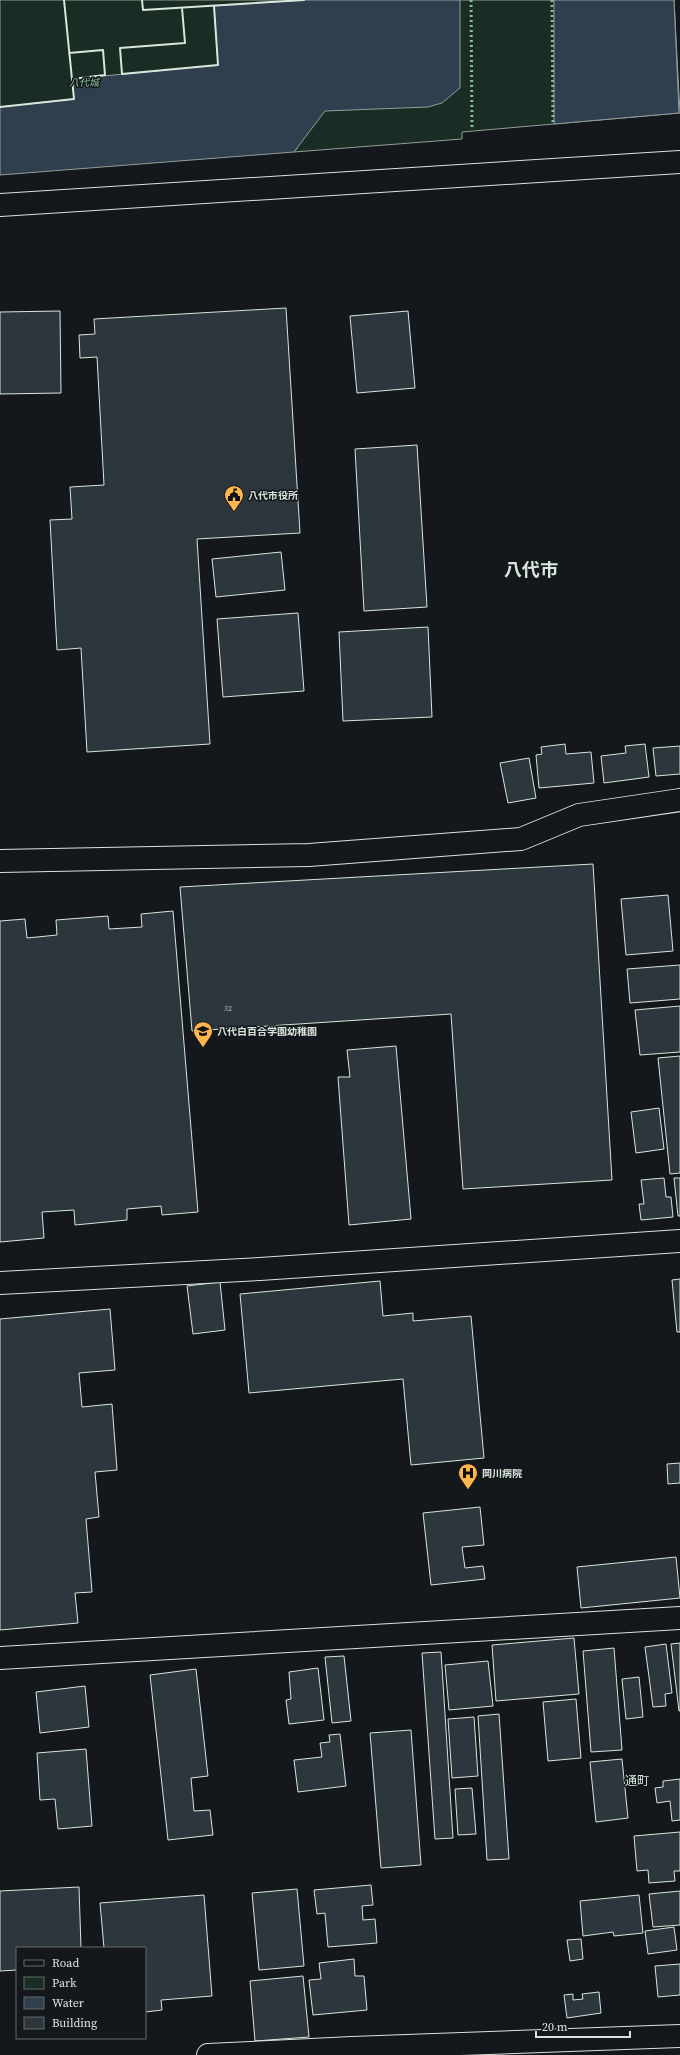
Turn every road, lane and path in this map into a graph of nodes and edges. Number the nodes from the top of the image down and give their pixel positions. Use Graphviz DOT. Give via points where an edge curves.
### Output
graph roads {
  1 [pos="680,162"];
  2 [pos="0,205"];
  3 [pos="680,800"];
  4 [pos="0,861"];
  5 [pos="680,1241"];
  6 [pos="0,1283"];
  7 [pos="680,1618"];
  8 [pos="0,1658"];
  9 [pos="680,2036"];
  10 [pos="208,2055"];
  1 -- 2 [label="street"];
  3 -- 4 [label="street" via="579,815 521,839 309,855"];
  5 -- 6 [label="street" via="260,1269"];
  7 -- 8 [label="street"];
  9 -- 10 [label="street"];
}
